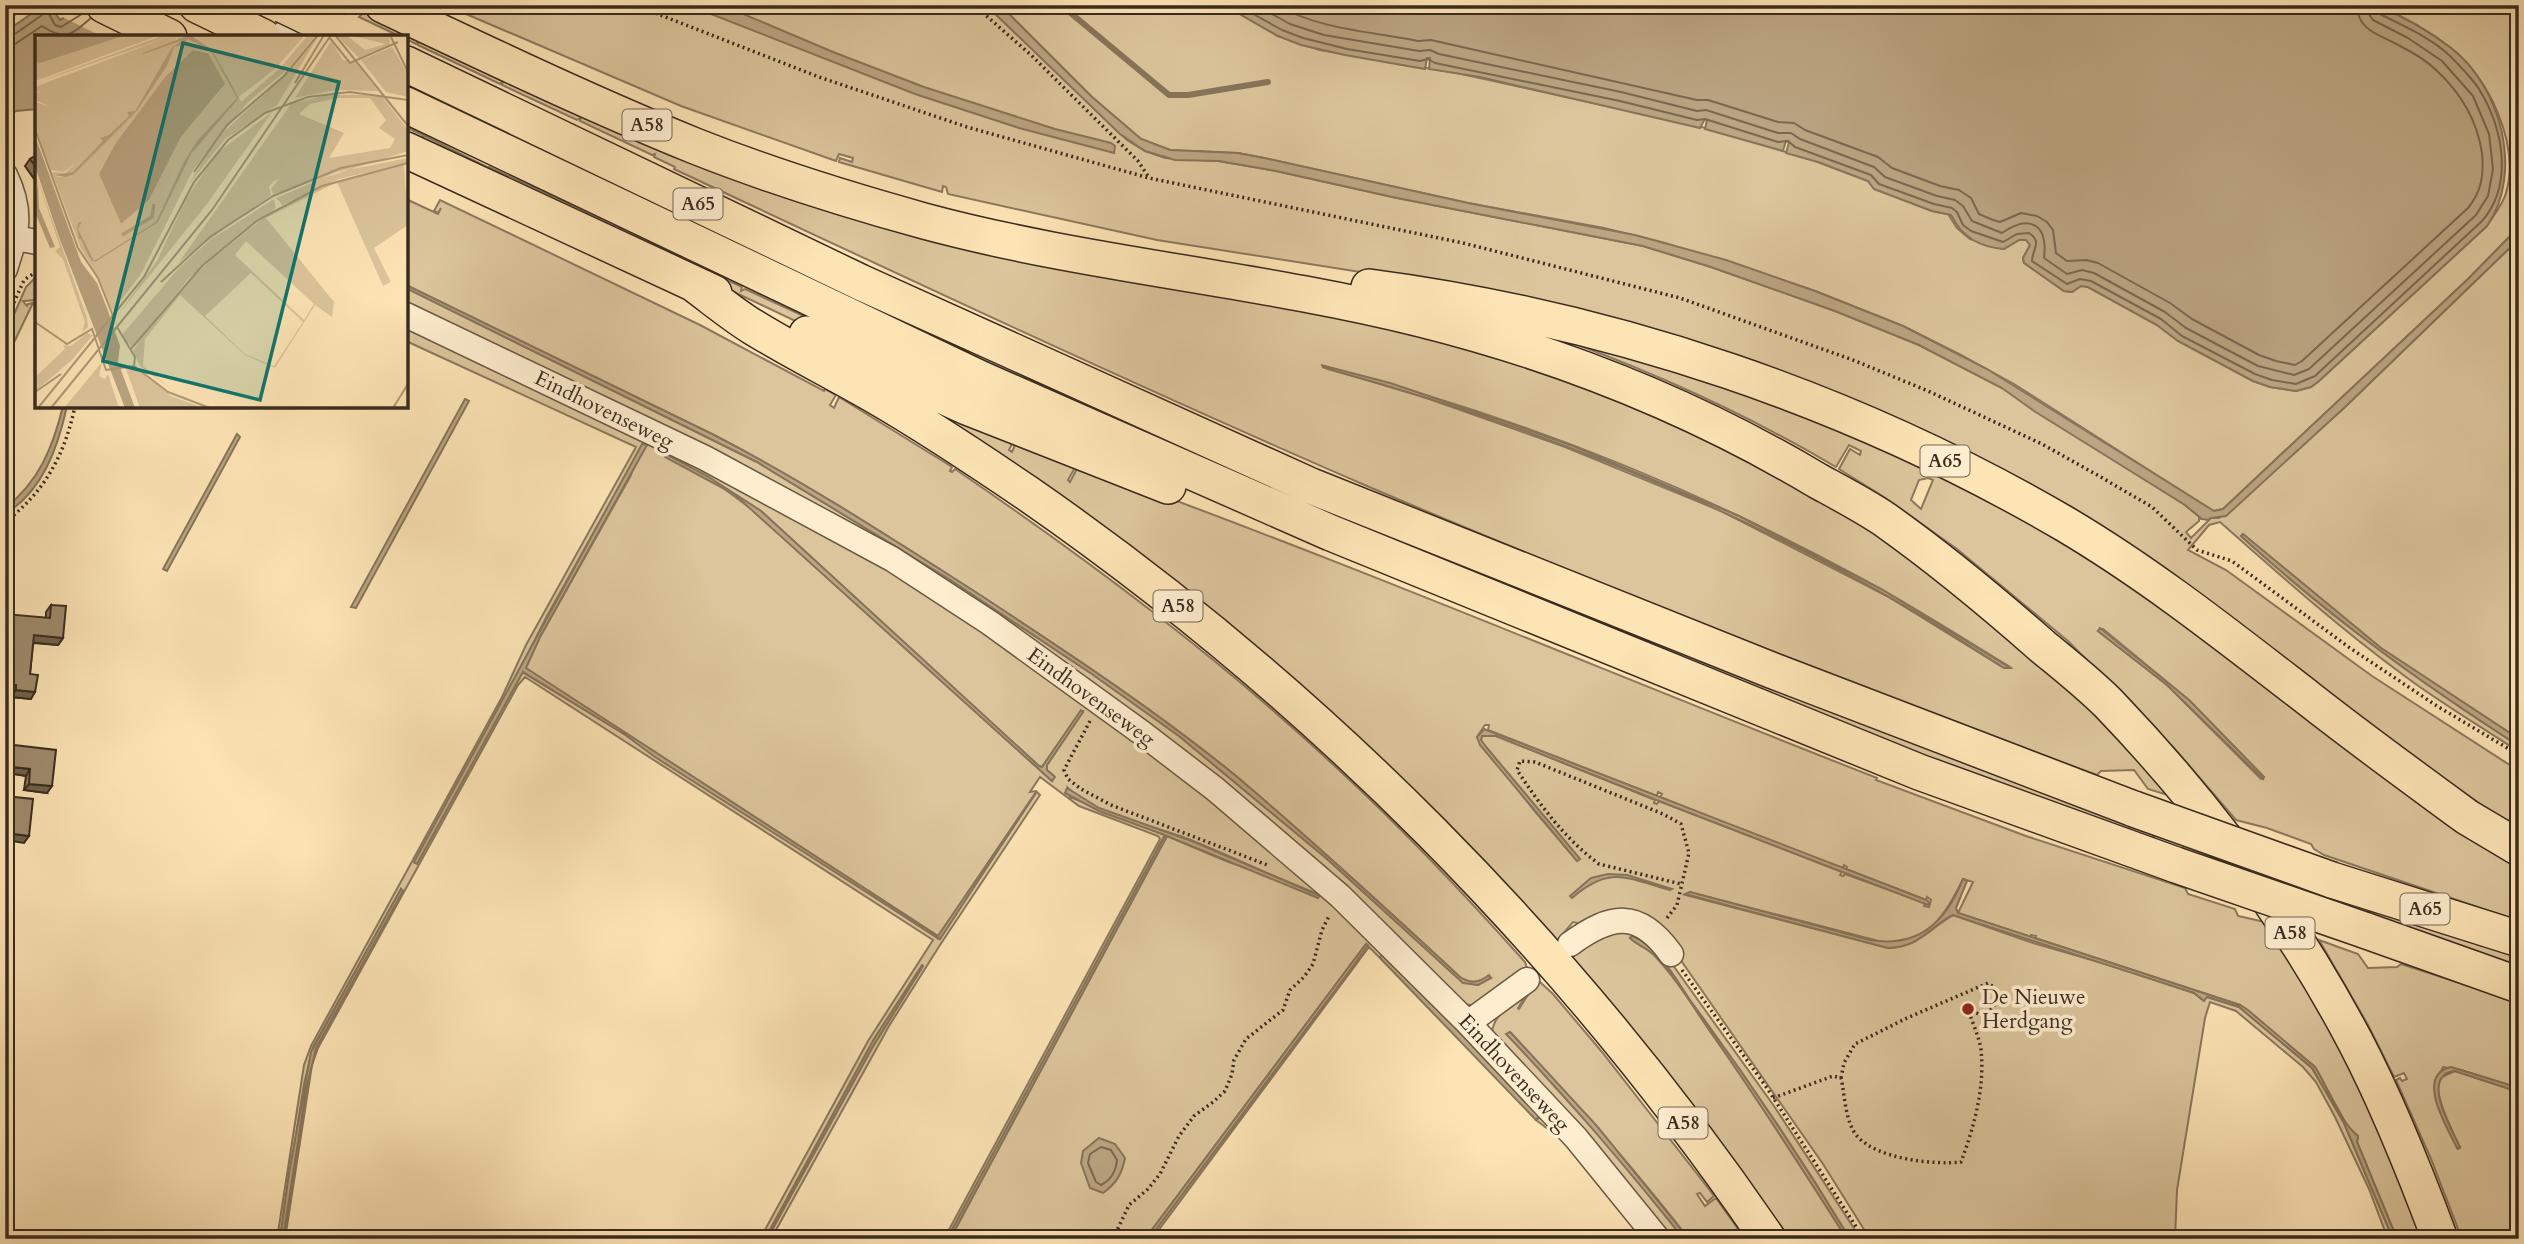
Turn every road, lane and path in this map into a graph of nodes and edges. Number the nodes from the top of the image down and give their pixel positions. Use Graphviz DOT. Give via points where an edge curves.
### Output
graph roads {
  1 [pos="104,5"];
  2 [pos="197,5"];
  3 [pos="284,5"];
  4 [pos="383,5"];
  5 [pos="635,5"];
  6 [pos="974,5"];
  7 [pos="337,24"];
  8 [pos="165,35"];
  9 [pos="259,35"];
  10 [pos="288,35"];
  11 [pos="408,65"];
  12 [pos="408,106"];
  13 [pos="408,151"];
  14 [pos="5,175"];
  15 [pos="26,240"];
  16 [pos="5,269"];
  17 [pos="35,272"];
  18 [pos="694,284"];
  19 [pos="1280,290"];
  20 [pos="408,316"];
  21 [pos="5,323"];
  22 [pos="75,408"];
  23 [pos="5,522"];
  24 [pos="1331,533"];
  25 [pos="1100,702"];
  26 [pos="2519,848"];
  27 [pos="1306,868"];
  28 [pos="1681,884"];
  29 [pos="1340,896"];
  30 [pos="1653,932"];
  31 [pos="2519,939"];
  32 [pos="1570,944"];
  33 [pos="1671,954"];
  34 [pos="1527,980"];
  35 [pos="2519,985"];
  36 [pos="1468,1023"];
  37 [pos="1841,1078"];
  38 [pos="1773,1098"];
  39 [pos="1113,1239"];
  40 [pos="1657,1239"];
  41 [pos="1768,1239"];
  42 [pos="1864,1239"];
  43 [pos="2440,1239"];
  1 -- 8 [label="highway"];
  2 -- 9 [label="highway"];
  3 -- 7 [label="highway, bridge"];
  4 -- 19 [label="highway, A58" via="577,96 768,172 920,220 1024,246"];
  5 -- 6 [label="path" via="819,77 1149,177 1031,55"];
  7 -- 10 [label="street"];
  11 -- 31 [label="highway, A65, bridge" via="860,282 1311,486 2134,809 2332,880"];
  12 -- 24 [label="highway, A65" via="981,379"];
  13 -- 18 [label="highway, A58"];
  14 -- 15 [label="street"];
  15 -- 16 [label="street"];
  17 -- 21 [label="path" via="24,280"];
  18 -- 24 [label="highway, A58" via="967,407 1242,516"];
  18 -- 41 [label="highway, A58" via="750,325 877,397 1026,493 1156,589 1316,722 1454,855 1550,958 1624,1046"];
  19 -- 26 [label="highway, A65" via="1363,286 1432,295 1575,326 1810,399 1917,447 2067,526 2137,571 2456,809"];
  19 -- 43 [label="highway, A58" via="1417,318 1501,342 1596,372 1682,408 1881,517 2003,612 2104,699 2198,805 2249,871 2355,1041"];
  20 -- 25 [label="street, Eindhovenseweg" via="705,458 892,559"];
  22 -- 23 [label="path" via="69,435 48,478"];
  24 -- 35 [label="highway, A65, bridge" via="1919,772"];
  25 -- 27 [label="street, Eindhovenseweg" via="1215,789"];
  25 -- 27 [label="path" via="1064,769 1068,779 1111,805 1279,870"];
  27 -- 29 [label="street, Eindhovenseweg"];
  28 -- 28 [label="path" via="1689,853 1681,824 1535,762 1520,761 1517,770 1546,812 1589,857 1599,864"];
  28 -- 30 [label="path" via="1677,905"];
  29 -- 36 [label="street, Eindhovenseweg"];
  29 -- 39 [label="path" via="1322,930 1312,964 1290,990 1283,1010 1246,1039 1224,1091 1194,1116 1160,1174 1129,1205"];
  30 -- 32 [label="street" via="1637,923 1613,920"];
  30 -- 33 [label="street"];
  33 -- 38 [label="path"];
  34 -- 36 [label="street"];
  36 -- 40 [label="street, Eindhovenseweg" via="1576,1138"];
  37 -- 37 [label="path" via="1855,1044 1966,992 1988,984 1995,988 1995,1007 1983,1016 1968,1009 1981,1050 1980,1076 1973,1129 1961,1162 1941,1165 1881,1152 1857,1136"];
  37 -- 38 [label="path" via="1833,1076"];
  38 -- 42 [label="path"];
}
